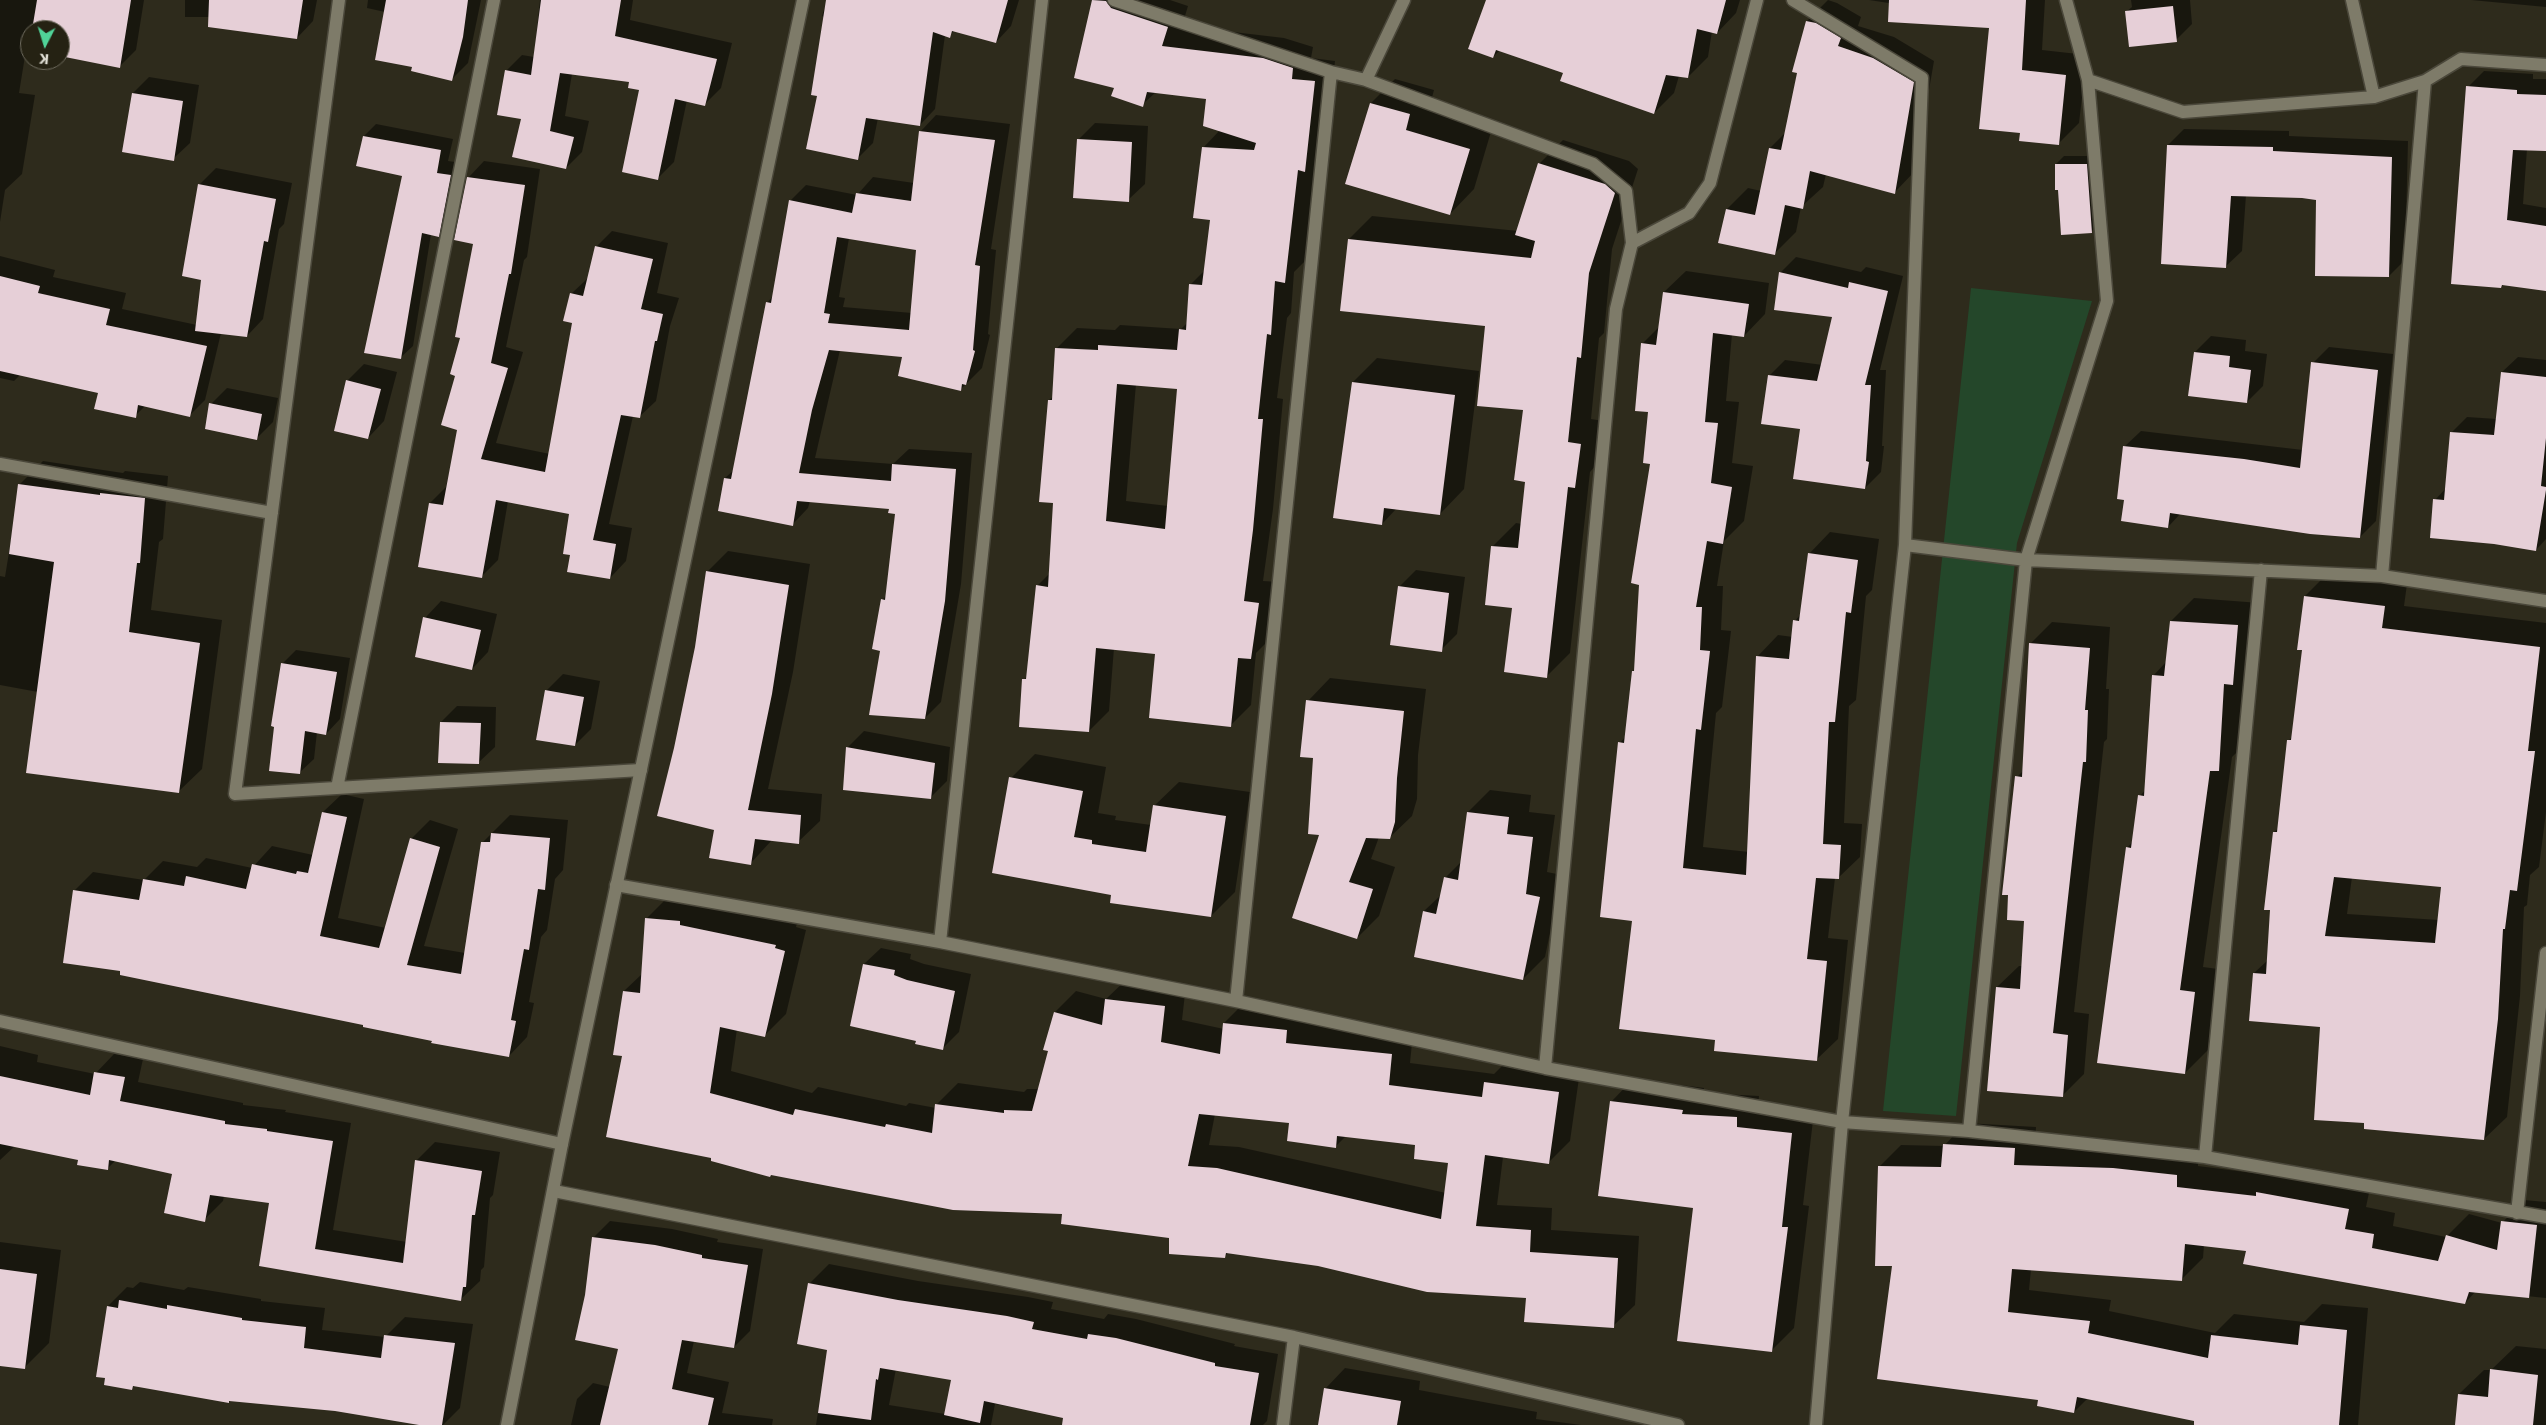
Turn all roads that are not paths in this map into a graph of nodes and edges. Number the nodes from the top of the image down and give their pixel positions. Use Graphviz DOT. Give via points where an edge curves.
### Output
graph roads {
  1 [pos="339,0"];
  2 [pos="494,0"];
  3 [pos="803,0"];
  4 [pos="1042,0"];
  5 [pos="1114,0"];
  6 [pos="1404,0"];
  7 [pos="1757,0"];
  8 [pos="1793,0"];
  9 [pos="2066,0"];
  10 [pos="2352,0"];
  11 [pos="2546,65"];
  12 [pos="1331,72"];
  13 [pos="1366,80"];
  14 [pos="2088,80"];
  15 [pos="2425,81"];
  16 [pos="2374,97"];
  17 [pos="1632,243"];
  18 [pos="0,464"];
  19 [pos="272,514"];
  20 [pos="1905,545"];
  21 [pos="2026,560"];
  22 [pos="2261,570"];
  23 [pos="2382,576"];
  24 [pos="2546,601"];
  25 [pos="641,770"];
  26 [pos="336,788"];
  27 [pos="616,886"];
  28 [pos="940,942"];
  29 [pos="2546,953"];
  30 [pos="1236,1001"];
  31 [pos="0,1021"];
  32 [pos="1545,1068"];
  33 [pos="1842,1122"];
  34 [pos="1969,1131"];
  35 [pos="562,1144"];
  36 [pos="2205,1157"];
  37 [pos="554,1192"];
  38 [pos="2517,1213"];
  39 [pos="2546,1217"];
  40 [pos="1294,1337"];
  41 [pos="507,1425"];
  42 [pos="1283,1425"];
  43 [pos="1678,1425"];
  44 [pos="1816,1425"];
  1 -- 19 [label="street"];
  2 -- 26 [label="street"];
  3 -- 25 [label="street"];
  4 -- 28 [label="street"];
  5 -- 12 [label="street"];
  6 -- 13 [label="street"];
  7 -- 17 [label="street" via="1710,183 1689,213"];
  8 -- 20 [label="street" via="1922,78"];
  9 -- 14 [label="street"];
  10 -- 16 [label="street"];
  11 -- 15 [label="street" via="2461,58"];
  12 -- 13 [label="street"];
  12 -- 30 [label="street"];
  13 -- 17 [label="street" via="1593,164 1626,191"];
  14 -- 16 [label="street" via="2183,112"];
  14 -- 21 [label="street" via="2108,301"];
  15 -- 16 [label="street"];
  15 -- 23 [label="street"];
  17 -- 32 [label="street" via="1616,309"];
  18 -- 19 [label="street"];
  19 -- 26 [label="street" via="235,794"];
  20 -- 21 [label="street"];
  20 -- 33 [label="street"];
  21 -- 22 [label="street"];
  21 -- 34 [label="street"];
  22 -- 23 [label="street"];
  22 -- 36 [label="street"];
  23 -- 24 [label="street"];
  25 -- 26 [label="street"];
  25 -- 27 [label="street"];
  27 -- 28 [label="street"];
  27 -- 35 [label="street"];
  28 -- 30 [label="street"];
  29 -- 38 [label="street"];
  30 -- 32 [label="street"];
  31 -- 35 [label="street"];
  32 -- 33 [label="street"];
  33 -- 34 [label="street"];
  33 -- 44 [label="street"];
  34 -- 36 [label="street"];
  35 -- 37 [label="street"];
  36 -- 38 [label="street"];
  37 -- 40 [label="street"];
  37 -- 41 [label="street"];
  38 -- 39 [label="street"];
  40 -- 42 [label="street"];
  40 -- 43 [label="street"];
}
